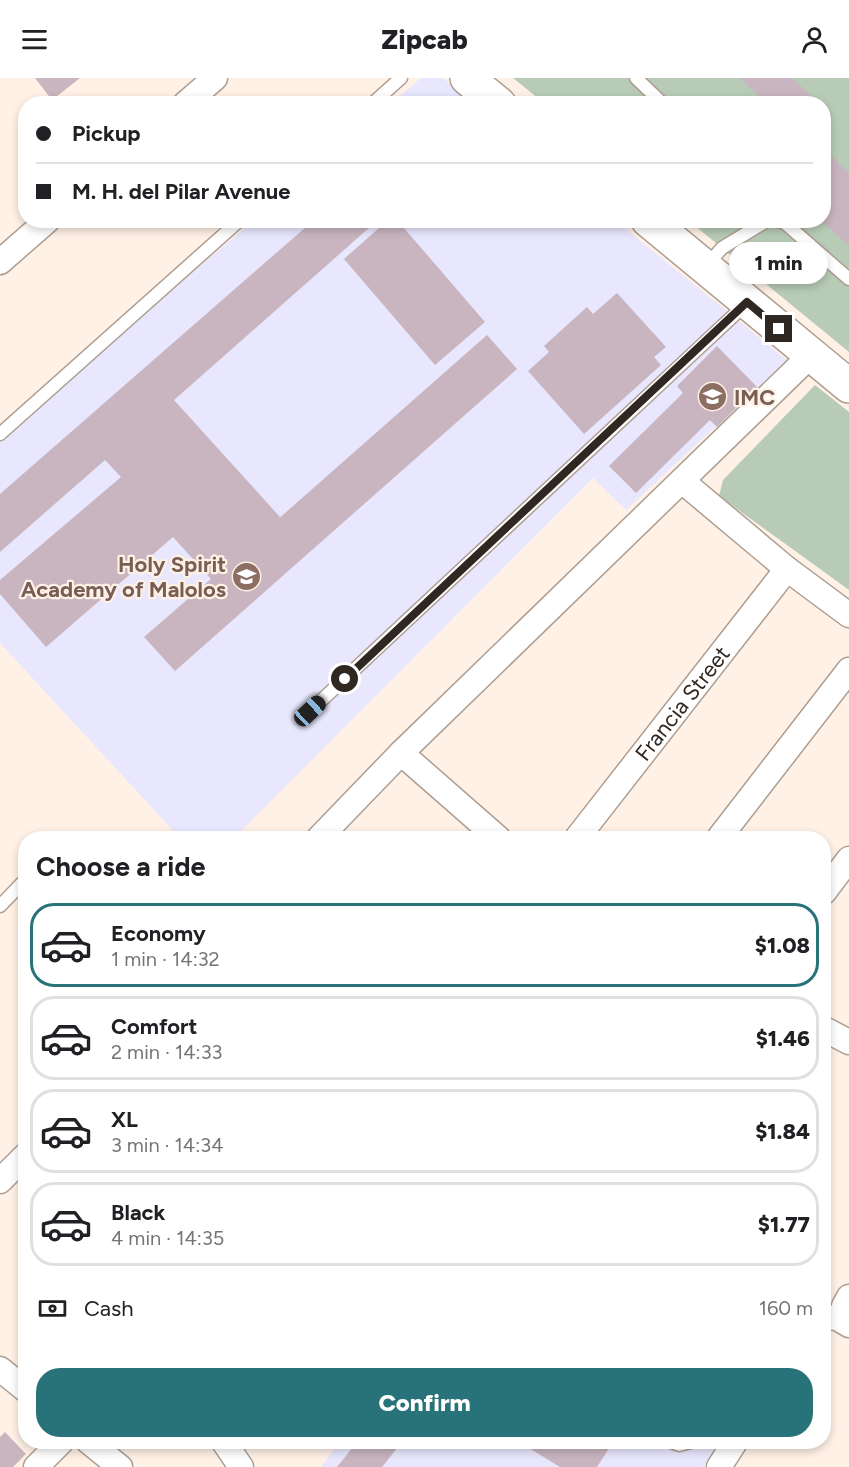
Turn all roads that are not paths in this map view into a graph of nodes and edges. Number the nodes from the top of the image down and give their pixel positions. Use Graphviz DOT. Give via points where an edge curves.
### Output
graph roads {
  1 [pos="215,78"];
  2 [pos="401,78"];
  3 [pos="466,78"];
  4 [pos="636,78"];
  5 [pos="194,96"];
  6 [pos="381,96"];
  7 [pos="490,96"];
  8 [pos="655,96"];
  9 [pos="39,228"];
  10 [pos="231,228"];
  11 [pos="658,228"];
  12 [pos="755,228"];
  13 [pos="790,228"];
  14 [pos="0,262"];
  15 [pos="705,267"];
  16 [pos="849,279"];
  17 [pos="747,302"];
  18 [pos="811,356"];
  19 [pos="849,386"];
  20 [pos="0,434"];
  21 [pos="682,481"];
  22 [pos="787,569"];
  23 [pos="849,615"];
  24 [pos="849,669"];
  25 [pos="310,711"];
  26 [pos="401,753"];
  27 [pos="326,831"];
  28 [pos="490,831"];
  29 [pos="583,831"];
  30 [pos="724,831"];
  31 [pos="849,859"];
  32 [pos="831,883"];
  33 [pos="18,887"];
  34 [pos="0,906"];
  35 [pos="831,1032"];
  36 [pos="848,1039"];
  37 [pos="18,1163"];
  38 [pos="0,1182"];
  39 [pos="0,1369"];
  40 [pos="18,1384"];
  41 [pos="54,1449"];
  42 [pos="98,1449"];
  43 [pos="229,1449"];
  44 [pos="730,1449"];
  45 [pos="36,1467"];
  46 [pos="120,1467"];
  47 [pos="241,1467"];
  48 [pos="718,1467"];
  1 -- 5 [label="street"];
  2 -- 6 [label="lane"];
  3 -- 7 [label="street"];
  4 -- 8 [label="lane"];
  9 -- 14 [label="street"];
  10 -- 20 [label="lane"];
  11 -- 15 [label="street"];
  12 -- 15 [label="lane" via="722,248"];
  13 -- 16 [label="lane"];
  15 -- 17 [label="street"];
  17 -- 18 [label="street"];
  17 -- 25 [label="lane"];
  18 -- 19 [label="street"];
  18 -- 21 [label="street"];
  21 -- 22 [label="street"];
  21 -- 26 [label="street"];
  22 -- 23 [label="street"];
  22 -- 29 [label="street, Francia Street"];
  24 -- 30 [label="street"];
  26 -- 27 [label="street"];
  26 -- 28 [label="street"];
  31 -- 32 [label="street"];
  33 -- 34 [label="lane"];
  35 -- 36 [label="street"];
  37 -- 38 [label="street"];
  39 -- 40 [label="street"];
  41 -- 45 [label="street"];
  42 -- 46 [label="street"];
  43 -- 47 [label="street"];
  44 -- 48 [label="street"];
}
